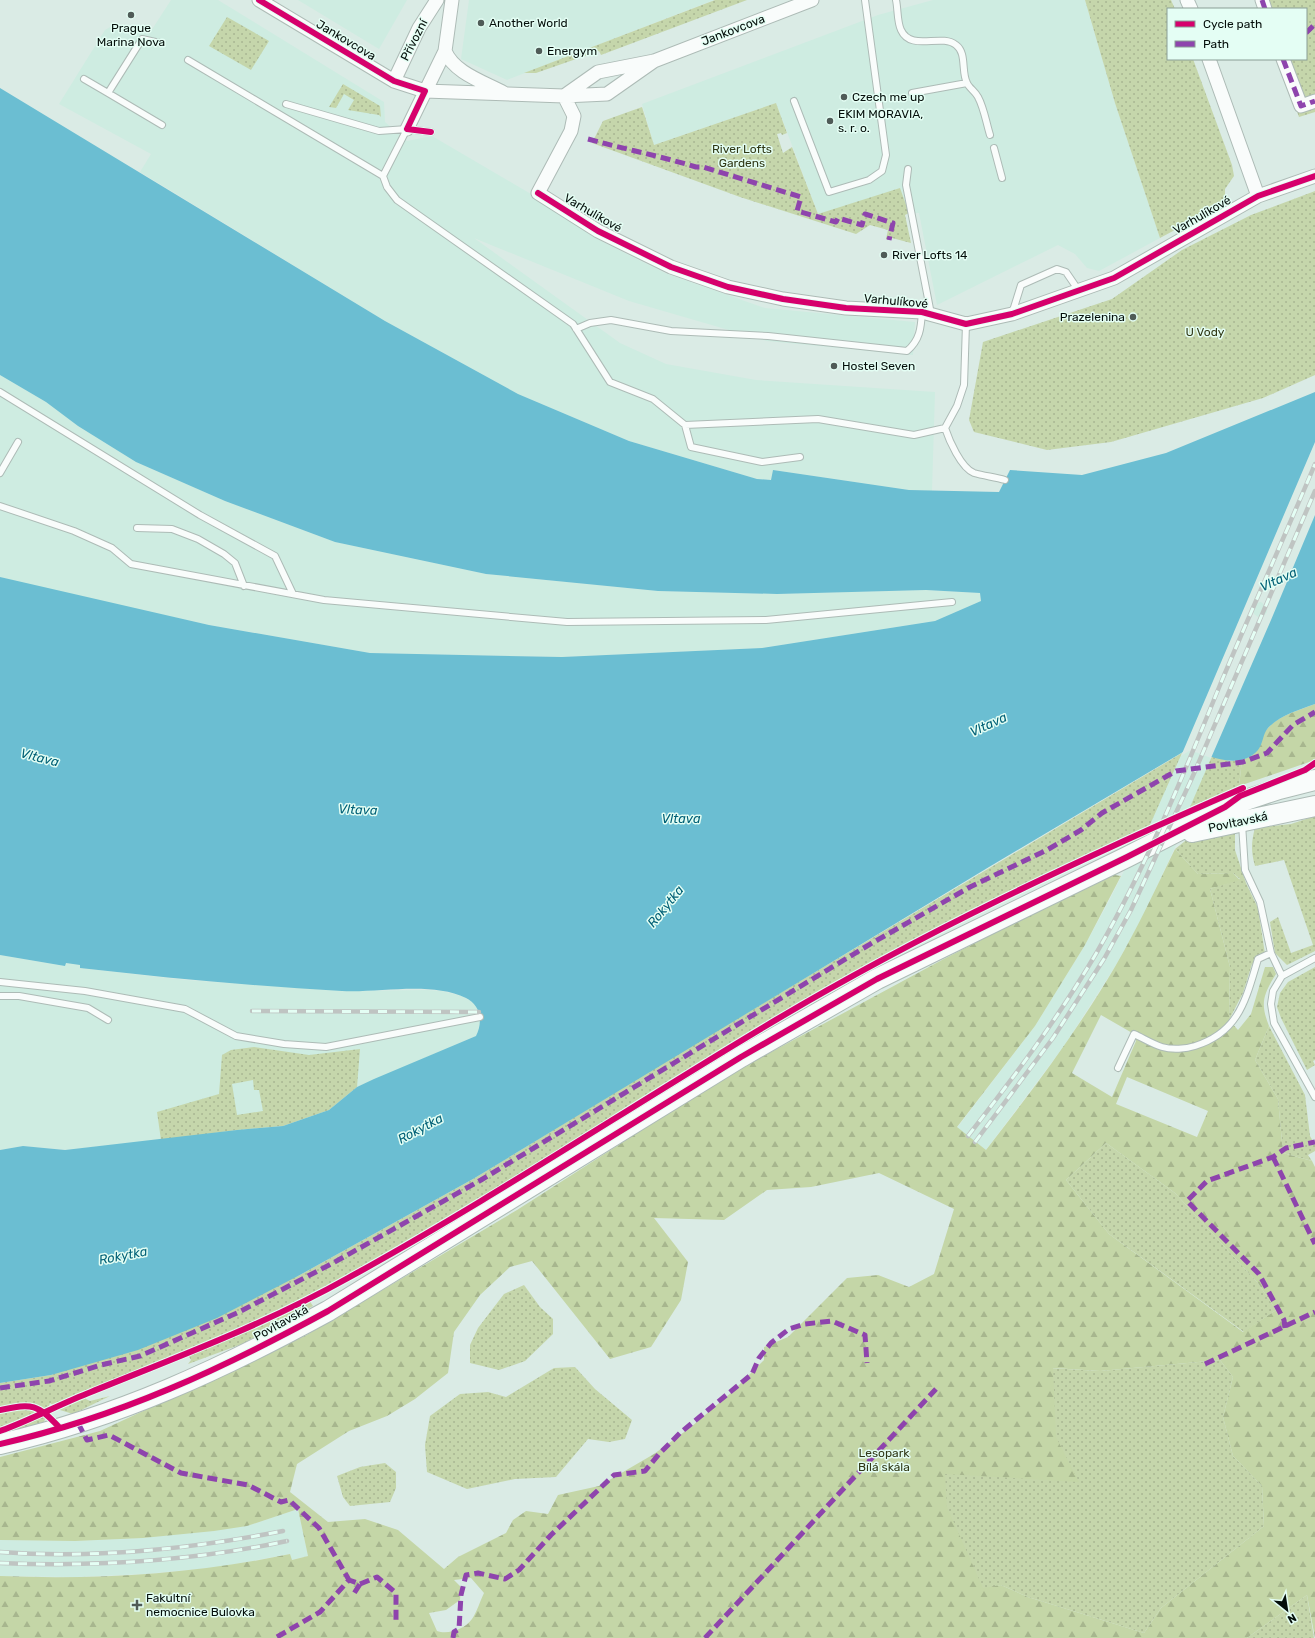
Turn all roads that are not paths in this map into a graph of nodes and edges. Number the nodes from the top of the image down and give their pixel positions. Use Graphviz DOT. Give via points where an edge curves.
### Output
graph roads {
  1 [pos="259,0"];
  2 [pos="437,0"];
  3 [pos="452,0"];
  4 [pos="812,0"];
  5 [pos="865,0"];
  6 [pos="896,0"];
  7 [pos="160,43"];
  8 [pos="445,51"];
  9 [pos="188,60"];
  10 [pos="1209,60"];
  11 [pos="1283,60"];
  12 [pos="654,61"];
  13 [pos="84,79"];
  14 [pos="394,81"];
  15 [pos="967,83"];
  16 [pos="425,91"];
  17 [pos="912,93"];
  18 [pos="108,94"];
  19 [pos="508,94"];
  20 [pos="564,96"];
  21 [pos="794,101"];
  22 [pos="1315,101"];
  23 [pos="286,104"];
  24 [pos="162,125"];
  25 [pos="407,129"];
  26 [pos="431,132"];
  27 [pos="990,135"];
  28 [pos="994,148"];
  29 [pos="908,169"];
  30 [pos="383,176"];
  31 [pos="1315,176"];
  32 [pos="1002,178"];
  33 [pos="1258,196"];
  34 [pos="1079,291"];
  35 [pos="927,313"];
  36 [pos="1012,314"];
  37 [pos="966,324"];
  38 [pos="576,329"];
  39 [pos="0,392"];
  40 [pos="685,425"];
  41 [pos="945,428"];
  42 [pos="18,442"];
  43 [pos="800,456"];
  44 [pos="0,473"];
  45 [pos="1005,480"];
  46 [pos="0,506"];
  47 [pos="137,528"];
  48 [pos="244,586"];
  49 [pos="293,594"];
  50 [pos="952,602"];
  51 [pos="1315,780"];
  52 [pos="1315,806"];
  53 [pos="1242,820"];
  54 [pos="1161,839"];
  55 [pos="1271,953"];
  56 [pos="1315,958"];
  57 [pos="1282,976"];
  58 [pos="0,982"];
  59 [pos="0,996"];
  60 [pos="480,1017"];
  61 [pos="108,1020"];
  62 [pos="1118,1068"];
  63 [pos="1315,1097"];
  64 [pos="0,1444"];
  1 -- 14 [label="street, Jankovcova"];
  2 -- 14 [label="street, Přívozní" via="419,28"];
  3 -- 8 [label="street"];
  4 -- 12 [label="street, Jankovcova"];
  5 -- 21 [label="lane" via="886,155 882,170 869,180 829,192"];
  6 -- 15 [label="lane" via="900,30 907,38 922,42 948,41 957,46 961,53"];
  7 -- 18 [label="lane" via="142,39"];
  8 -- 16 [label="street"];
  8 -- 19 [label="street, Jankovcova" via="449,59 462,71"];
  9 -- 30 [label="lane"];
  10 -- 33 [label="street"];
  11 -- 22 [label="street" via="1301,106"];
  12 -- 20 [label="street, Jankovcova" via="598,72"];
  12 -- 20 [label="street, Jankovcova" via="607,94"];
  13 -- 18 [label="lane"];
  14 -- 16 [label="street, Jankovcova"];
  15 -- 17 [label="lane"];
  15 -- 27 [label="lane" via="979,99"];
  16 -- 19 [label="street, Jankovcova"];
  16 -- 25 [label="street"];
  18 -- 24 [label="lane"];
  19 -- 20 [label="street, Jankovcova"];
  20 -- 35 [label="street, Varhulíkové" via="574,116 571,131 538,193 598,231 672,267 728,287 783,299 846,308"];
  23 -- 25 [label="lane" via="379,131"];
  25 -- 26 [label="lane"];
  25 -- 30 [label="lane"];
  28 -- 32 [label="lane"];
  29 -- 35 [label="lane" via="906,185"];
  30 -- 38 [label="lane" via="387,187 397,200 573,324"];
  31 -- 33 [label="street, Varhulíkové"];
  33 -- 34 [label="street, Varhulíkové" via="1114,278"];
  34 -- 36 [label="street, Varhulíkové"];
  34 -- 36 [label="lane" via="1066,272 1057,269 1021,285"];
  35 -- 37 [label="street, Varhulíkové"];
  35 -- 38 [label="lane" via="915,344 906,351 768,336 671,331 611,320 590,323"];
  36 -- 37 [label="street, Varhulíkové"];
  37 -- 41 [label="lane" via="964,385 957,406"];
  38 -- 40 [label="lane" via="610,382 653,399"];
  39 -- 49 [label="lane" via="200,515 274,556"];
  40 -- 41 [label="lane" via="818,419 914,435"];
  40 -- 43 [label="lane" via="691,447 762,462"];
  41 -- 45 [label="lane" via="958,456 972,472"];
  42 -- 44 [label="lane"];
  46 -- 48 [label="lane" via="74,530 112,548 131,564"];
  47 -- 48 [label="lane" via="172,529 198,539 236,563"];
  48 -- 49 [label="lane"];
  49 -- 50 [label="lane" via="324,600 567,622 766,620"];
  51 -- 54 [label="main road, Povltavská" via="1225,806"];
  52 -- 53 [label="main road, Povltavská"];
  53 -- 54 [label="main road, Povltavská"];
  53 -- 55 [label="lane" via="1245,870 1260,902"];
  54 -- 64 [label="main road, Povltavská" via="870,983 734,1062 335,1306 265,1345 150,1398 105,1415"];
  55 -- 57 [label="lane"];
  55 -- 62 [label="lane" via="1258,959 1248,995 1228,1029 1206,1043 1187,1049 1163,1048 1134,1034"];
  56 -- 57 [label="lane"];
  57 -- 63 [label="lane" via="1272,991 1274,1023"];
  58 -- 60 [label="lane" via="85,991 185,1009 236,1036 284,1044 326,1047"];
  59 -- 61 [label="lane" via="19,996 88,1008"];
}
